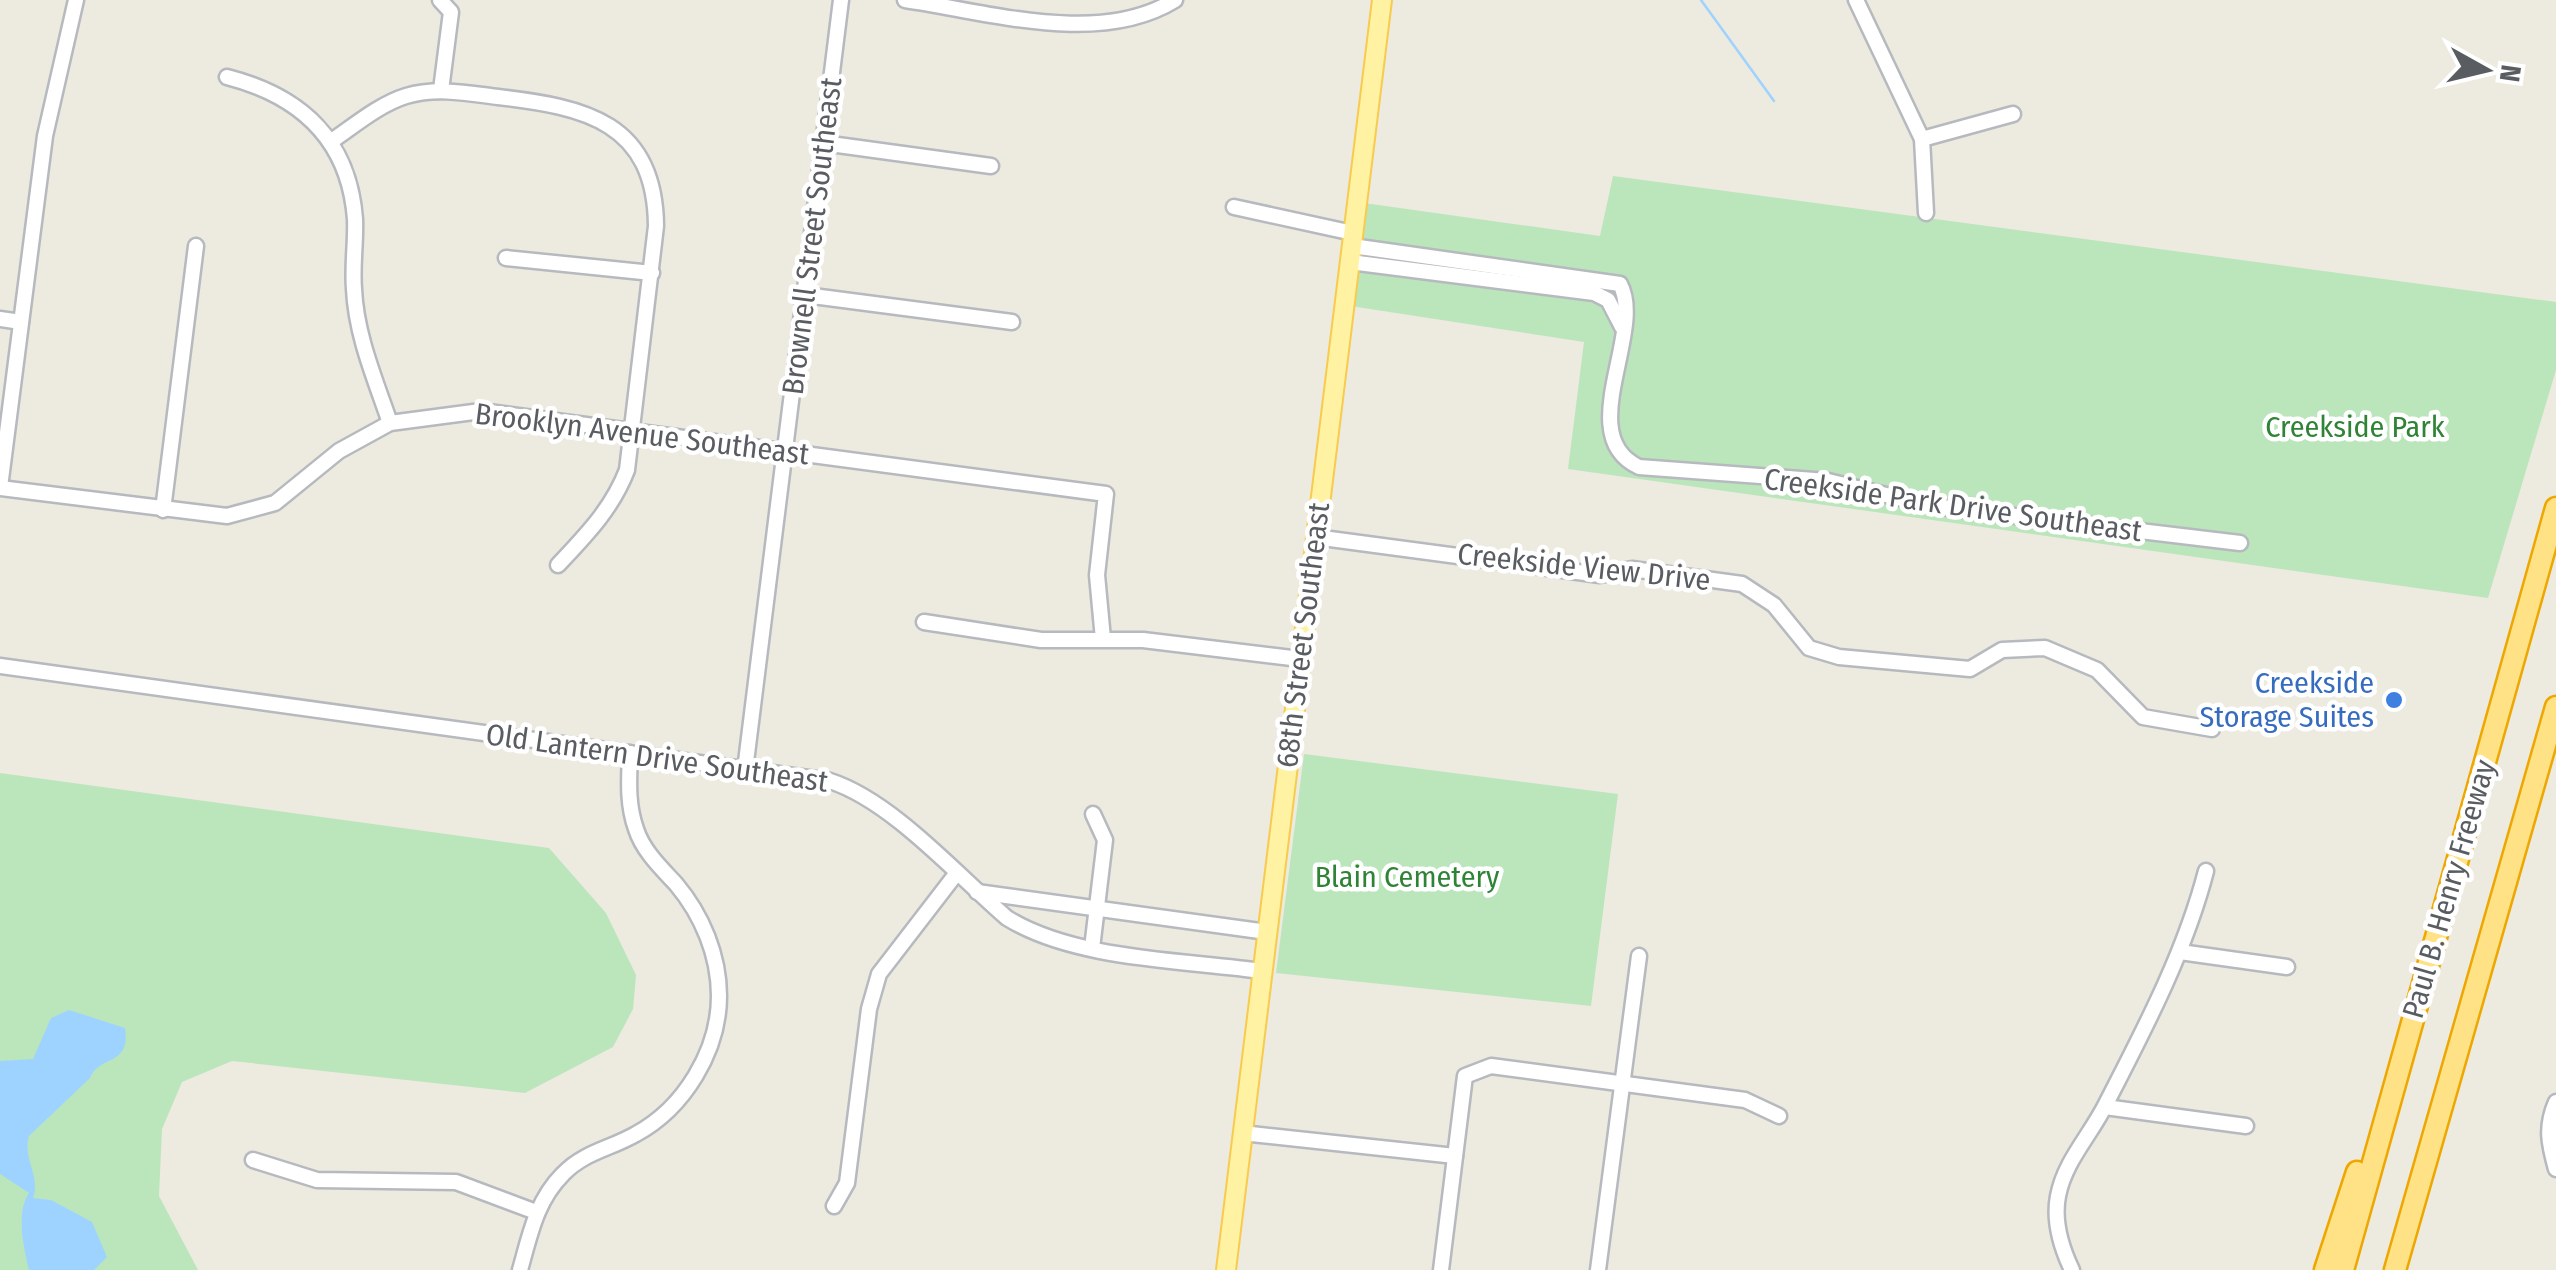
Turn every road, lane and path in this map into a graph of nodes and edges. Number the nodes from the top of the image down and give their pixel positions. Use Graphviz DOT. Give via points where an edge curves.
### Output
graph roads {
  1 [pos="76,0"];
  2 [pos="440,0"];
  3 [pos="842,0"];
  4 [pos="905,0"];
  5 [pos="1176,0"];
  6 [pos="1382,0"];
  7 [pos="1860,1"];
  8 [pos="226,77"];
  9 [pos="442,90"];
  10 [pos="2013,114"];
  11 [pos="1922,139"];
  12 [pos="333,140"];
  13 [pos="824,143"];
  14 [pos="991,166"];
  15 [pos="1234,207"];
  16 [pos="1926,212"];
  17 [pos="196,246"];
  18 [pos="1352,247"];
  19 [pos="506,258"];
  20 [pos="652,273"];
  21 [pos="804,295"];
  22 [pos="0,319"];
  23 [pos="20,322"];
  24 [pos="1012,322"];
  25 [pos="390,423"];
  26 [pos="632,428"];
  27 [pos="785,450"];
  28 [pos="0,487"];
  29 [pos="2556,508"];
  30 [pos="163,510"];
  31 [pos="1316,537"];
  32 [pos="2240,543"];
  33 [pos="558,565"];
  34 [pos="924,622"];
  35 [pos="1103,639"];
  36 [pos="1300,660"];
  37 [pos="0,666"];
  38 [pos="2556,707"];
  39 [pos="2212,729"];
  40 [pos="630,753"];
  41 [pos="2486,754"];
  42 [pos="745,770"];
  43 [pos="1093,814"];
  44 [pos="2206,871"];
  45 [pos="2510,872"];
  46 [pos="956,874"];
  47 [pos="977,892"];
  48 [pos="1097,909"];
  49 [pos="1268,932"];
  50 [pos="1092,948"];
  51 [pos="2180,952"];
  52 [pos="1639,956"];
  53 [pos="2286,966"];
  54 [pos="1262,971"];
  55 [pos="1621,1083"];
  56 [pos="2556,1102"];
  57 [pos="2105,1106"];
  58 [pos="1779,1116"];
  59 [pos="2246,1126"];
  60 [pos="1242,1132"];
  61 [pos="1455,1156"];
  62 [pos="253,1160"];
  63 [pos="2556,1170"];
  64 [pos="834,1206"];
  65 [pos="536,1212"];
  66 [pos="520,1270"];
  67 [pos="1226,1270"];
  68 [pos="1441,1270"];
  69 [pos="1598,1270"];
  70 [pos="2072,1270"];
  71 [pos="2325,1270"];
  72 [pos="2343,1270"];
  73 [pos="2394,1270"];
  74 [pos="2408,1270"];
  1 -- 23 [label="street" via="45,136"];
  2 -- 9 [label="street" via="451,12"];
  3 -- 13 [label="street, Brownell Street Southeast"];
  4 -- 5 [label="street" via="1081,25 1113,24"];
  6 -- 18 [label="main road, 68th Street Southeast"];
  7 -- 11 [label="street"];
  8 -- 12 [label="street" via="289,100"];
  9 -- 12 [label="street" via="404,97"];
  9 -- 20 [label="street" via="571,107 615,129 645,164 656,201"];
  10 -- 11 [label="street"];
  11 -- 16 [label="street"];
  12 -- 25 [label="street" via="353,204 360,333"];
  13 -- 14 [label="street"];
  13 -- 21 [label="street, Brownell Street Southeast"];
  15 -- 18 [label="street"];
  17 -- 30 [label="street"];
  18 -- 31 [label="main road, 68th Street Southeast"];
  18 -- 32 [label="street, Creekside Park Drive Southeast" via="1614,281 1627,302 1610,424 1618,452 1638,466 1828,481 1932,506"];
  19 -- 20 [label="street"];
  20 -- 26 [label="street"];
  21 -- 24 [label="street"];
  21 -- 27 [label="street, Brownell Street Southeast"];
  22 -- 23 [label="street"];
  23 -- 28 [label="street"];
  25 -- 26 [label="street, Brooklyn Avenue Southeast" via="480,411"];
  25 -- 30 [label="street, Brooklyn Avenue Southeast" via="338,452 275,503 227,516"];
  26 -- 27 [label="street, Brooklyn Avenue Southeast"];
  26 -- 33 [label="street" via="617,496"];
  27 -- 35 [label="street, Brooklyn Avenue Southeast" via="1106,494 1097,575"];
  27 -- 42 [label="street, Brownell Street Southeast"];
  28 -- 30 [label="street, Brooklyn Avenue Southeast"];
  29 -- 41 [label="highway, Paul B. Henry Freeway"];
  31 -- 36 [label="main road, 68th Street Southeast"];
  31 -- 39 [label="street, Creekside View Drive" via="1600,575 1632,570 1742,584 1774,605 1809,648 1839,658 1970,670 2002,650 2045,648 2098,670 2143,718"];
  34 -- 35 [label="street" via="1041,640"];
  35 -- 36 [label="street"];
  36 -- 49 [label="main road, 68th Street Southeast"];
  37 -- 40 [label="street, Old Lantern Drive Southeast"];
  38 -- 45 [label="highway, Paul B. Henry Freeway"];
  40 -- 42 [label="street, Old Lantern Drive Southeast"];
  40 -- 65 [label="street" via="628,792 636,830 704,926 719,995 716,1026 677,1102 636,1135 580,1158"];
  41 -- 71 [label="highway"];
  41 -- 72 [label="highway, Paul B. Henry Freeway"];
  42 -- 46 [label="street, Old Lantern Drive Southeast" via="852,788"];
  43 -- 48 [label="street" via="1105,840"];
  44 -- 51 [label="street"];
  45 -- 73 [label="highway, Paul B. Henry Freeway"];
  45 -- 74 [label="highway"];
  46 -- 47 [label="street, Old Lantern Drive Southeast"];
  46 -- 64 [label="street" via="880,974 869,1009 847,1182"];
  47 -- 48 [label="street"];
  47 -- 50 [label="street, Old Lantern Drive Southeast" via="1028,932"];
  48 -- 49 [label="street"];
  48 -- 50 [label="street"];
  49 -- 54 [label="main road, 68th Street Southeast"];
  50 -- 54 [label="street, Old Lantern Drive Southeast"];
  51 -- 53 [label="street"];
  51 -- 57 [label="street"];
  52 -- 55 [label="street"];
  54 -- 60 [label="main road, 68th Street Southeast"];
  55 -- 58 [label="street" via="1745,1100"];
  55 -- 61 [label="street" via="1490,1066 1465,1076"];
  55 -- 69 [label="street"];
  56 -- 63 [label="street" via="2548,1140"];
  57 -- 59 [label="street"];
  57 -- 70 [label="street" via="2066,1169 2057,1200 2058,1230"];
  60 -- 61 [label="street"];
  60 -- 67 [label="main road, 68th Street Southeast"];
  61 -- 68 [label="street"];
  62 -- 65 [label="street" via="316,1180 456,1182"];
  65 -- 66 [label="street"];
}
